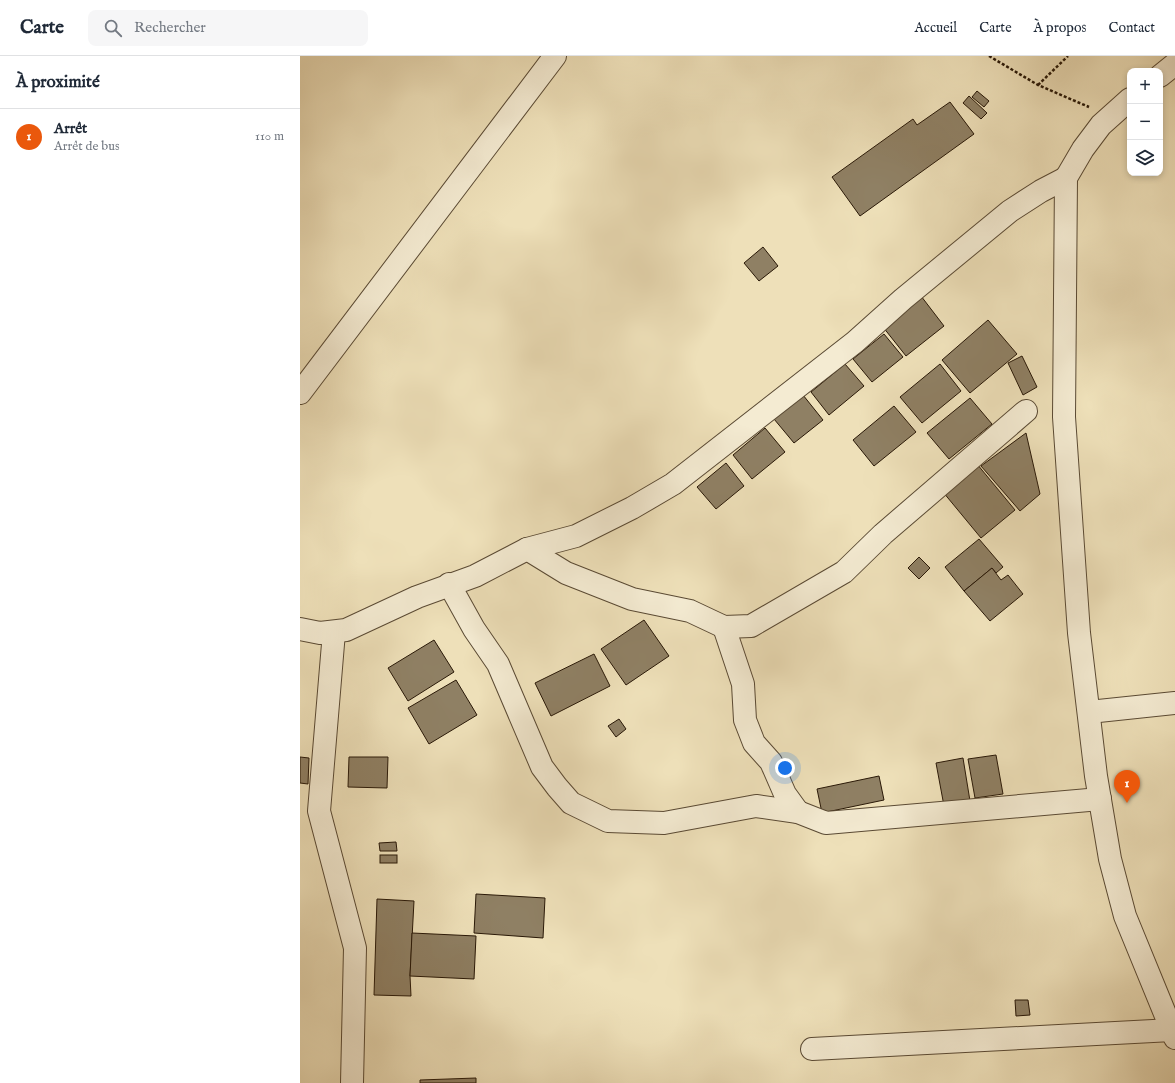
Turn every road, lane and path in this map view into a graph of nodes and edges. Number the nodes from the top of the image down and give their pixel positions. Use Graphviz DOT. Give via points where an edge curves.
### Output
graph roads {
  1 [pos="555,56"];
  2 [pos="989,56"];
  3 [pos="1068,56"];
  4 [pos="1175,64"];
  5 [pos="1163,74"];
  6 [pos="1038,85"];
  7 [pos="1127,102"];
  8 [pos="1110,116"];
  9 [pos="1066,178"];
  10 [pos="300,393"];
  11 [pos="1026,411"];
  12 [pos="528,549"];
  13 [pos="449,584"];
  14 [pos="724,627"];
  15 [pos="300,629"];
  16 [pos="334,632"];
  17 [pos="1175,703"];
  18 [pos="1088,712"];
  19 [pos="1100,798"];
  20 [pos="798,812"];
  21 [pos="1173,1034"];
  22 [pos="812,1049"];
  23 [pos="352,1083"];
  1 -- 10 [label="street"];
  2 -- 6 [label="path"];
  3 -- 6 [label="path"];
  4 -- 5 [label="street"];
  6 -- 8 [label="path"];
  7 -- 8 [label="street"];
  8 -- 9 [label="street" via="1083,149"];
  9 -- 12 [label="street" via="1010,211 855,342 673,484 576,536"];
  9 -- 18 [label="street" via="1064,417 1079,633"];
  11 -- 14 [label="street" via="883,534 844,572 751,626"];
  12 -- 13 [label="street" via="475,576"];
  12 -- 14 [label="street" via="566,573 632,600 690,611"];
  13 -- 16 [label="street" via="346,630"];
  13 -- 20 [label="street" via="474,629 498,664 542,767 571,803 608,821 664,823 756,806"];
  14 -- 20 [label="street" via="743,684 744,720 754,743 771,762 785,794"];
  15 -- 16 [label="street" via="320,633"];
  16 -- 23 [label="street" via="319,811 355,948"];
  17 -- 18 [label="street"];
  18 -- 19 [label="street"];
  19 -- 20 [label="street" via="826,823"];
  19 -- 21 [label="street" via="1110,858 1125,916"];
  21 -- 22 [label="street"];
}
